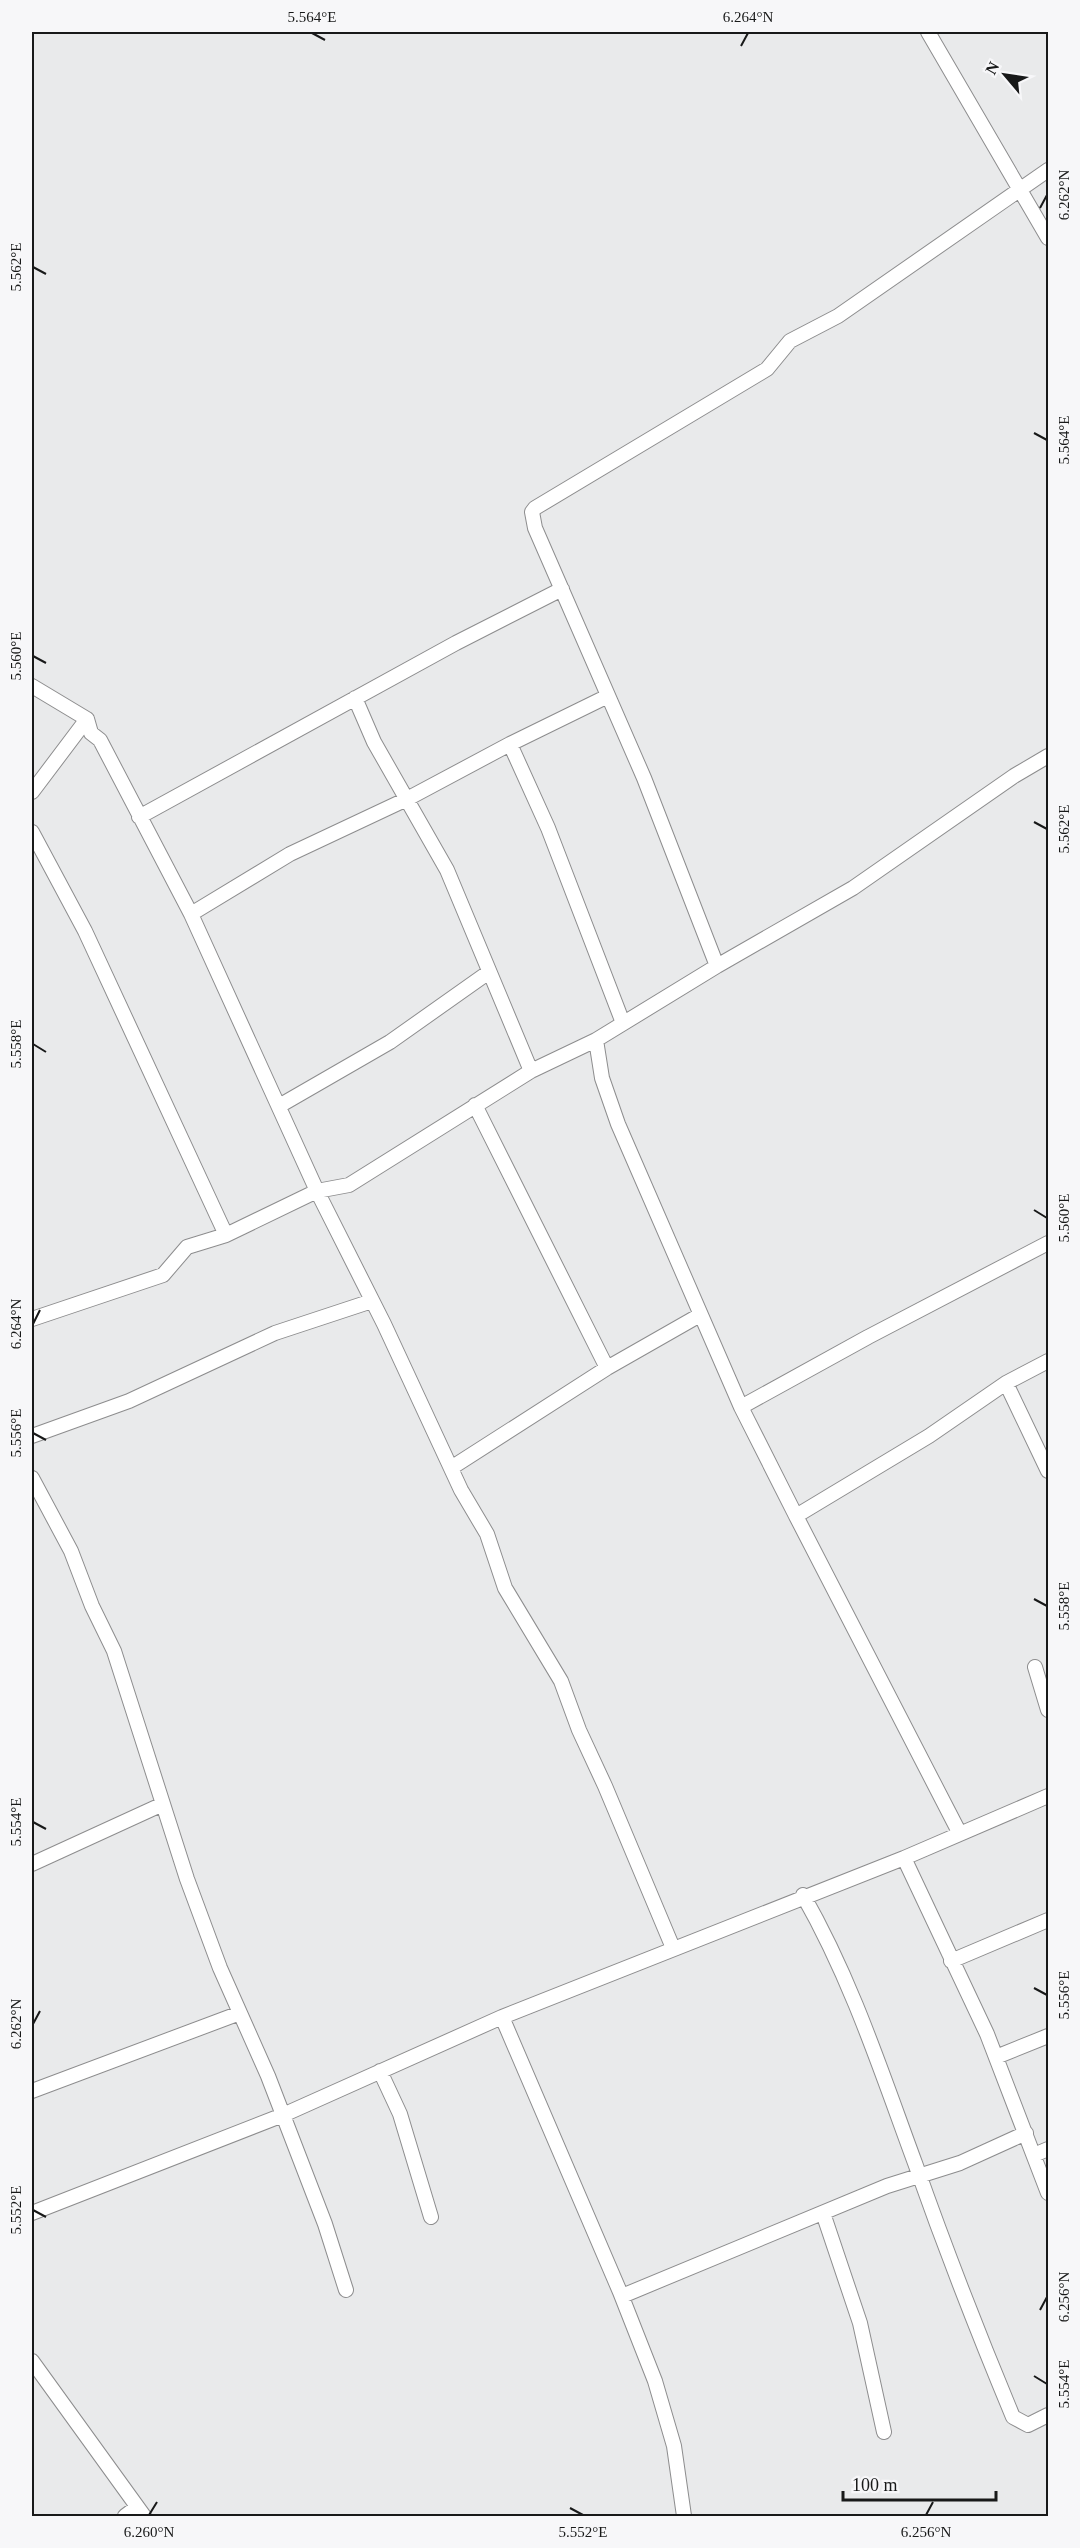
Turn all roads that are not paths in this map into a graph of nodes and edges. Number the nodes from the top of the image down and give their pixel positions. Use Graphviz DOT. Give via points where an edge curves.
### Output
graph roads {
  1 [pos="928,32"];
  2 [pos="1048,170"];
  3 [pos="1018,189"];
  4 [pos="1048,238"];
  5 [pos="562,589"];
  6 [pos="32,686"];
  7 [pos="609,696"];
  8 [pos="355,698"];
  9 [pos="87,719"];
  10 [pos="510,744"];
  11 [pos="1048,756"];
  12 [pos="32,792"];
  13 [pos="407,799"];
  14 [pos="139,817"];
  15 [pos="32,832"];
  16 [pos="191,914"];
  17 [pos="717,966"];
  18 [pos="489,972"];
  19 [pos="623,1023"];
  20 [pos="596,1040"];
  21 [pos="531,1071"];
  22 [pos="279,1106"];
  23 [pos="476,1106"];
  24 [pos="317,1191"];
  25 [pos="226,1235"];
  26 [pos="1048,1243"];
  27 [pos="372,1301"];
  28 [pos="700,1315"];
  29 [pos="32,1319"];
  30 [pos="1048,1361"];
  31 [pos="607,1368"];
  32 [pos="1006,1383"];
  33 [pos="741,1407"];
  34 [pos="32,1436"];
  35 [pos="451,1468"];
  36 [pos="1048,1471"];
  37 [pos="32,1478"];
  38 [pos="796,1516"];
  39 [pos="1035,1667"];
  40 [pos="1048,1710"];
  41 [pos="1048,1796"];
  42 [pos="163,1804"];
  43 [pos="959,1833"];
  44 [pos="904,1858"];
  45 [pos="32,1864"];
  46 [pos="804,1895"];
  47 [pos="1048,1920"];
  48 [pos="673,1948"];
  49 [pos="951,1961"];
  50 [pos="240,2013"];
  51 [pos="502,2017"];
  52 [pos="1048,2036"];
  53 [pos="996,2057"];
  54 [pos="380,2071"];
  55 [pos="32,2091"];
  56 [pos="283,2115"];
  57 [pos="1026,2133"];
  58 [pos="1048,2149"];
  59 [pos="1034,2155"];
  60 [pos="919,2174"];
  61 [pos="1048,2193"];
  62 [pos="32,2213"];
  63 [pos="823,2213"];
  64 [pos="431,2217"];
  65 [pos="346,2290"];
  66 [pos="622,2296"];
  67 [pos="32,2361"];
  68 [pos="1048,2415"];
  69 [pos="884,2432"];
  70 [pos="140,2512"];
  71 [pos="125,2517"];
  72 [pos="684,2517"];
  1 -- 3 [label="street"];
  2 -- 3 [label="street"];
  3 -- 4 [label="street"];
  3 -- 5 [label="street" via="838,316 790,341 767,369 535,508 532,519"];
  5 -- 7 [label="street"];
  5 -- 8 [label="street"];
  6 -- 9 [label="street"];
  7 -- 10 [label="street"];
  7 -- 17 [label="street"];
  8 -- 13 [label="street" via="374,742"];
  8 -- 14 [label="street"];
  9 -- 12 [label="street"];
  9 -- 14 [label="street" via="91,734 100,740"];
  10 -- 13 [label="street"];
  10 -- 19 [label="street" via="548,828"];
  11 -- 17 [label="street" via="853,888"];
  13 -- 16 [label="street" via="290,854"];
  13 -- 18 [label="street" via="447,870"];
  14 -- 16 [label="street"];
  15 -- 25 [label="street" via="85,931"];
  16 -- 22 [label="street"];
  17 -- 19 [label="street"];
  18 -- 21 [label="street"];
  18 -- 22 [label="street" via="390,1042"];
  19 -- 20 [label="street"];
  20 -- 21 [label="street"];
  20 -- 28 [label="street" via="602,1077 618,1124"];
  21 -- 23 [label="street"];
  22 -- 24 [label="street"];
  23 -- 24 [label="street" via="349,1185"];
  23 -- 31 [label="street"];
  24 -- 25 [label="street"];
  24 -- 27 [label="street"];
  25 -- 29 [label="street" via="188,1247 163,1275"];
  26 -- 33 [label="street"];
  27 -- 34 [label="street" via="275,1333 129,1401"];
  27 -- 35 [label="street"];
  28 -- 31 [label="street"];
  28 -- 33 [label="street"];
  30 -- 32 [label="street"];
  31 -- 35 [label="street"];
  32 -- 36 [label="street"];
  32 -- 38 [label="street" via="929,1436"];
  33 -- 38 [label="street"];
  35 -- 48 [label="street" via="487,1534 505,1588 561,1681"];
  37 -- 42 [label="street" via="71,1551 114,1651"];
  38 -- 43 [label="street"];
  39 -- 40 [label="street"];
  41 -- 43 [label="street"];
  42 -- 45 [label="street"];
  42 -- 50 [label="street" via="187,1879"];
  43 -- 44 [label="street"];
  44 -- 46 [label="street"];
  44 -- 49 [label="street"];
  46 -- 48 [label="street"];
  46 -- 60 [label="street" via="862,2014"];
  47 -- 49 [label="street"];
  48 -- 51 [label="street"];
  49 -- 53 [label="street"];
  50 -- 55 [label="street"];
  50 -- 56 [label="street"];
  51 -- 54 [label="street"];
  51 -- 66 [label="street"];
  52 -- 53 [label="street"];
  53 -- 57 [label="street"];
  54 -- 56 [label="street"];
  54 -- 64 [label="street" via="400,2114"];
  56 -- 62 [label="street"];
  56 -- 65 [label="street"];
  57 -- 59 [label="street"];
  57 -- 60 [label="street" via="960,2163"];
  58 -- 59 [label="street"];
  59 -- 61 [label="street"];
  60 -- 63 [label="street"];
  60 -- 68 [label="street" via="1013,2417 1028,2426"];
  63 -- 66 [label="street"];
  63 -- 69 [label="street" via="860,2323"];
  66 -- 72 [label="street" via="668,2424"];
  67 -- 70 [label="street"];
  70 -- 71 [label="street"];
}
